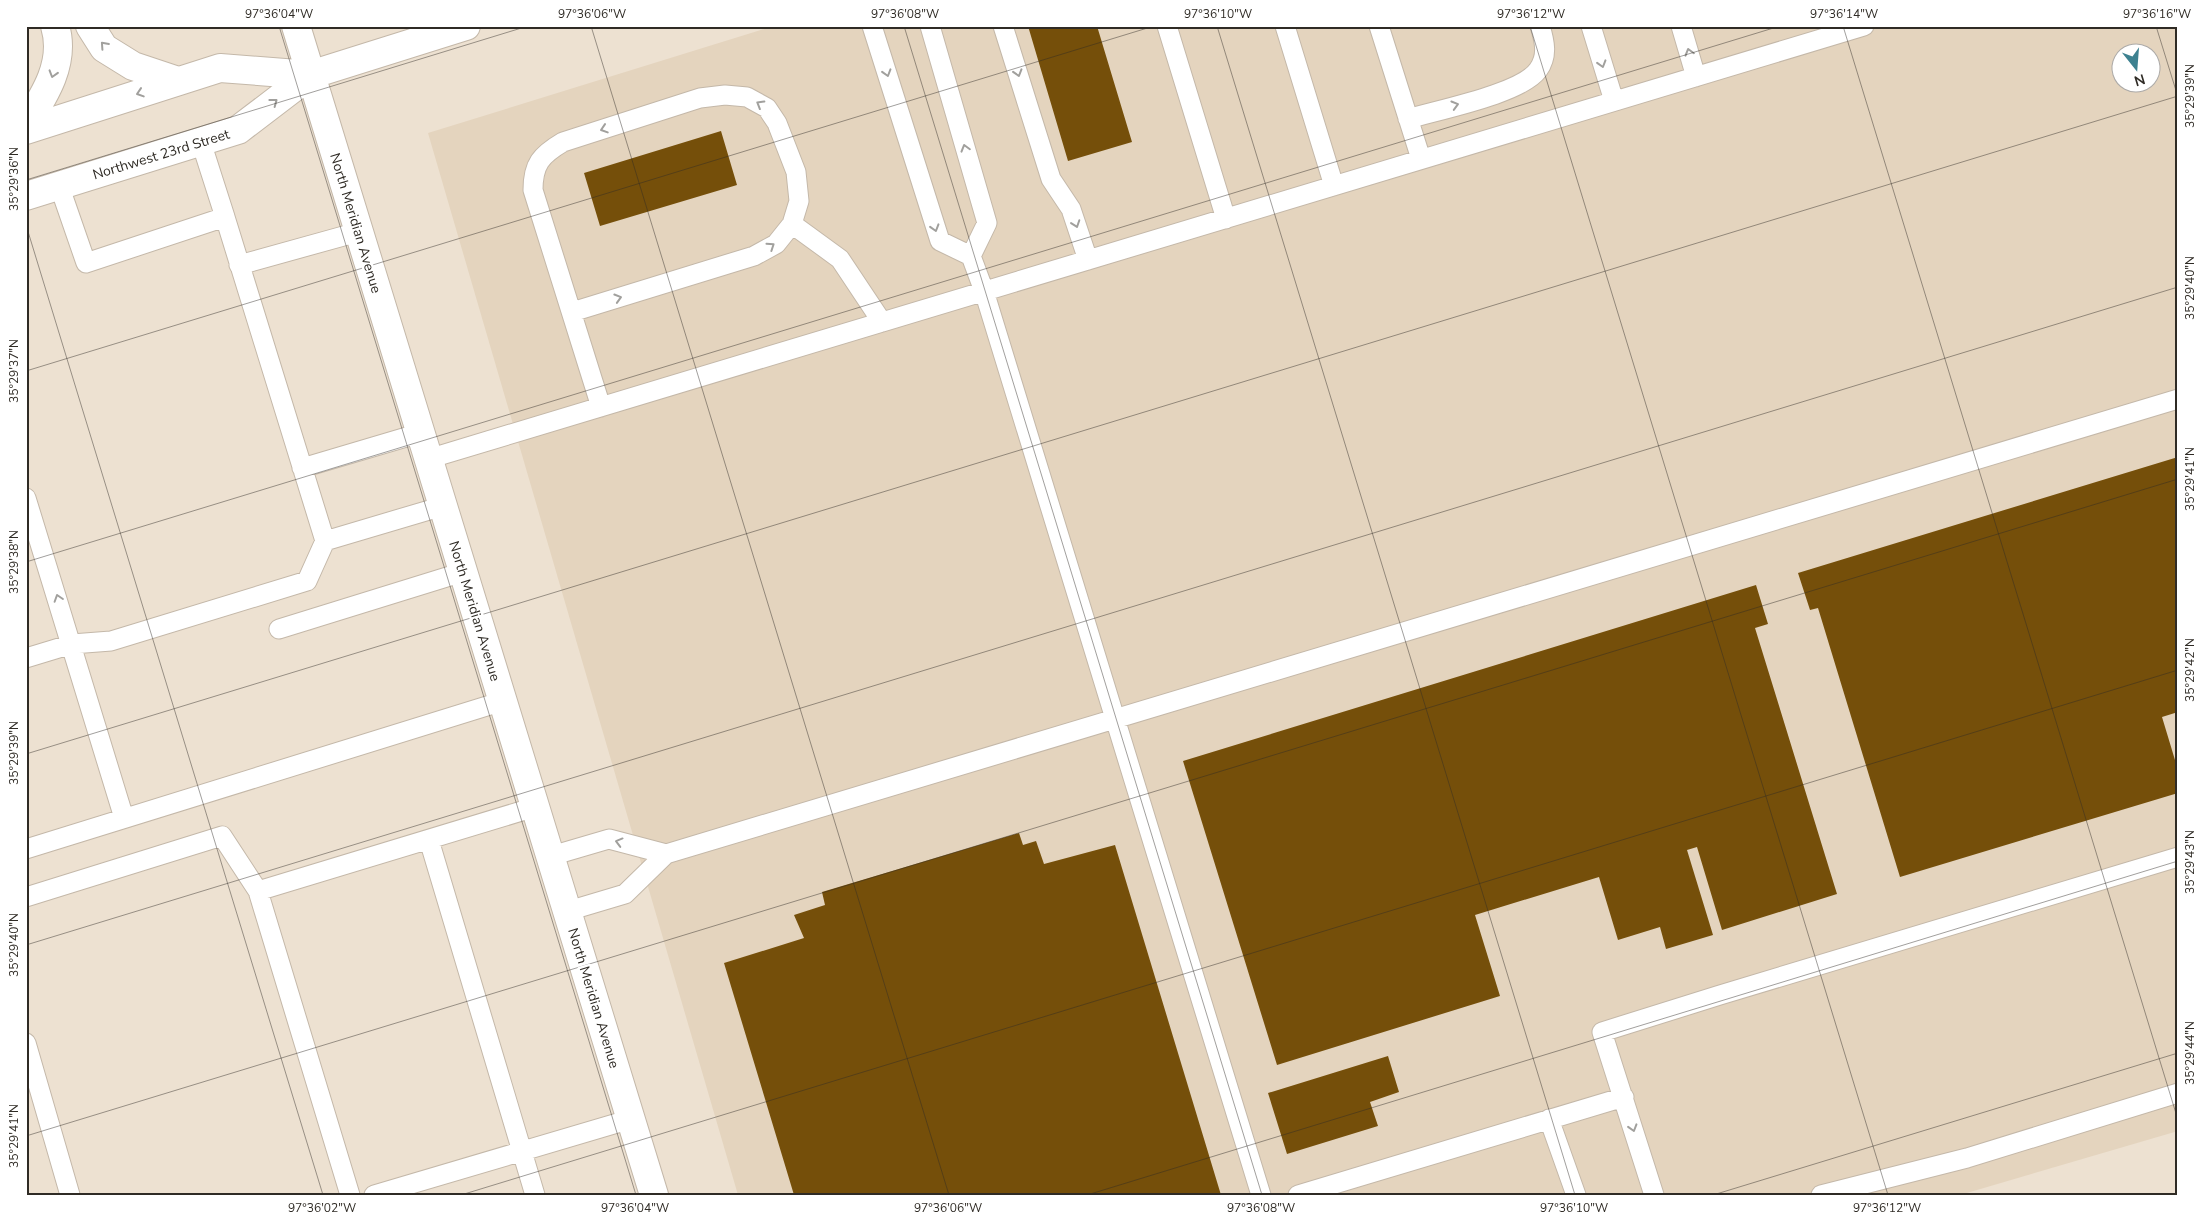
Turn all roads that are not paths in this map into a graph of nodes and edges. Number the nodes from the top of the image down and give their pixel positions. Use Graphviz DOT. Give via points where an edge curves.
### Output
graph roads {
  1 [pos="55,26"];
  2 [pos="90,26"];
  3 [pos="296,26"];
  4 [pos="466,26"];
  5 [pos="872,26"];
  6 [pos="930,26"];
  7 [pos="1004,26"];
  8 [pos="1167,26"];
  9 [pos="1285,26"];
  10 [pos="1379,26"];
  11 [pos="1540,26"];
  12 [pos="1591,26"];
  13 [pos="1682,26"];
  14 [pos="1864,26"];
  15 [pos="310,75"];
  16 [pos="1696,77"];
  17 [pos="178,81"];
  18 [pos="1614,101"];
  19 [pos="1408,119"];
  20 [pos="26,124"];
  21 [pos="26,130"];
  22 [pos="201,142"];
  23 [pos="1421,160"];
  24 [pos="59,185"];
  25 [pos="1334,186"];
  26 [pos="26,196"];
  27 [pos="225,217"];
  28 [pos="1226,218"];
  29 [pos="792,224"];
  30 [pos="358,232"];
  31 [pos="970,256"];
  32 [pos="1088,260"];
  33 [pos="239,265"];
  34 [pos="984,291"];
  35 [pos="572,312"];
  36 [pos="882,322"];
  37 [pos="2178,399"];
  38 [pos="601,407"];
  39 [pos="420,433"];
  40 [pos="428,459"];
  41 [pos="302,468"];
  42 [pos="26,498"];
  43 [pos="443,506"];
  44 [pos="325,541"];
  45 [pos="463,572"];
  46 [pos="279,629"];
  47 [pos="72,644"];
  48 [pos="26,658"];
  49 [pos="503,701"];
  50 [pos="1116,721"];
  51 [pos="535,807"];
  52 [pos="124,818"];
  53 [pos="429,840"];
  54 [pos="26,849"];
  55 [pos="666,854"];
  56 [pos="551,856"];
  57 [pos="2178,857"];
  58 [pos="258,891"];
  59 [pos="26,897"];
  60 [pos="568,911"];
  61 [pos="26,1043"];
  62 [pos="2178,1093"];
  63 [pos="1624,1097"];
  64 [pos="631,1119"];
  65 [pos="1549,1119"];
  66 [pos="522,1151"];
  67 [pos="70,1195"];
  68 [pos="350,1195"];
  69 [pos="374,1195"];
  70 [pos="535,1195"];
  71 [pos="654,1195"];
  72 [pos="1261,1195"];
  73 [pos="1298,1195"];
  74 [pos="1576,1195"];
  75 [pos="1654,1195"];
  76 [pos="1821,1195"];
  1 -- 20 [label="main road, one-way" via="57,62 48,90"];
  17 -- 2 [label="main road, one-way" via="134,66 104,48"];
  3 -- 15 [label="main road, North Meridian Avenue"];
  4 -- 15 [label="main road, Northwest 23rd Street"];
  5 -- 31 [label="lane, one-way" via="940,241"];
  31 -- 6 [label="lane, one-way" via="986,223"];
  7 -- 32 [label="lane, one-way" via="1051,179 1071,209"];
  8 -- 28 [label="lane"];
  9 -- 25 [label="lane"];
  10 -- 19 [label="lane"];
  19 -- 11 [label="lane, one-way" via="1520,84 1537,72 1542,62 1546,46"];
  12 -- 18 [label="lane, one-way"];
  16 -- 13 [label="lane, one-way"];
  14 -- 16 [label="lane"];
  15 -- 17 [label="main road, Northwest 23rd Street" via="220,68"];
  22 -- 15 [label="main road, Northwest 23rd Street, one-way" via="238,130"];
  15 -- 30 [label="main road, North Meridian Avenue"];
  16 -- 18 [label="lane"];
  17 -- 21 [label="main road, Northwest 23rd Street, one-way"];
  18 -- 23 [label="lane"];
  19 -- 23 [label="lane"];
  22 -- 24 [label="main road, Northwest 23rd Street"];
  22 -- 27 [label="lane"];
  23 -- 25 [label="lane"];
  24 -- 26 [label="main road, Northwest 23rd Street"];
  24 -- 27 [label="lane" via="86,263"];
  25 -- 28 [label="lane"];
  27 -- 33 [label="lane"];
  28 -- 32 [label="lane"];
  35 -- 29 [label="lane, one-way" via="754,256 776,244"];
  29 -- 35 [label="lane, one-way" via="799,201 796,172 777,123 766,108 747,97 700,98 563,142 547,151 538,162 533,190"];
  29 -- 36 [label="lane" via="840,259"];
  30 -- 33 [label="lane"];
  30 -- 39 [label="main road, North Meridian Avenue"];
  31 -- 34 [label="lane"];
  32 -- 34 [label="lane"];
  33 -- 41 [label="lane"];
  34 -- 36 [label="lane"];
  34 -- 50 [label="lane"];
  35 -- 38 [label="lane"];
  36 -- 38 [label="lane"];
  37 -- 50 [label="lane"];
  38 -- 40 [label="lane"];
  39 -- 40 [label="main road, North Meridian Avenue"];
  39 -- 41 [label="lane"];
  40 -- 43 [label="main road, North Meridian Avenue"];
  41 -- 44 [label="lane"];
  47 -- 42 [label="lane, one-way"];
  43 -- 44 [label="lane"];
  43 -- 45 [label="main road, North Meridian Avenue"];
  44 -- 47 [label="lane" via="307,581 111,641"];
  45 -- 46 [label="lane"];
  45 -- 49 [label="main road, North Meridian Avenue"];
  47 -- 48 [label="lane"];
  47 -- 52 [label="lane"];
  49 -- 51 [label="main road, North Meridian Avenue"];
  49 -- 52 [label="lane"];
  50 -- 55 [label="lane"];
  50 -- 72 [label="lane"];
  51 -- 53 [label="lane"];
  51 -- 56 [label="main road, North Meridian Avenue"];
  52 -- 54 [label="lane"];
  53 -- 58 [label="lane"];
  53 -- 66 [label="lane"];
  55 -- 56 [label="lane, one-way" via="609,839"];
  55 -- 60 [label="lane" via="625,894"];
  56 -- 60 [label="main road, North Meridian Avenue"];
  57 -- 63 [label="lane" via="1602,1032"];
  58 -- 59 [label="lane" via="222,836"];
  58 -- 68 [label="lane"];
  60 -- 64 [label="main road, North Meridian Avenue"];
  61 -- 67 [label="lane"];
  62 -- 76 [label="lane" via="1967,1158"];
  63 -- 65 [label="lane"];
  63 -- 75 [label="lane, one-way"];
  64 -- 66 [label="lane"];
  64 -- 71 [label="main road, North Meridian Avenue"];
  65 -- 73 [label="lane"];
  65 -- 74 [label="lane"];
  66 -- 69 [label="lane"];
  66 -- 70 [label="lane"];
}
